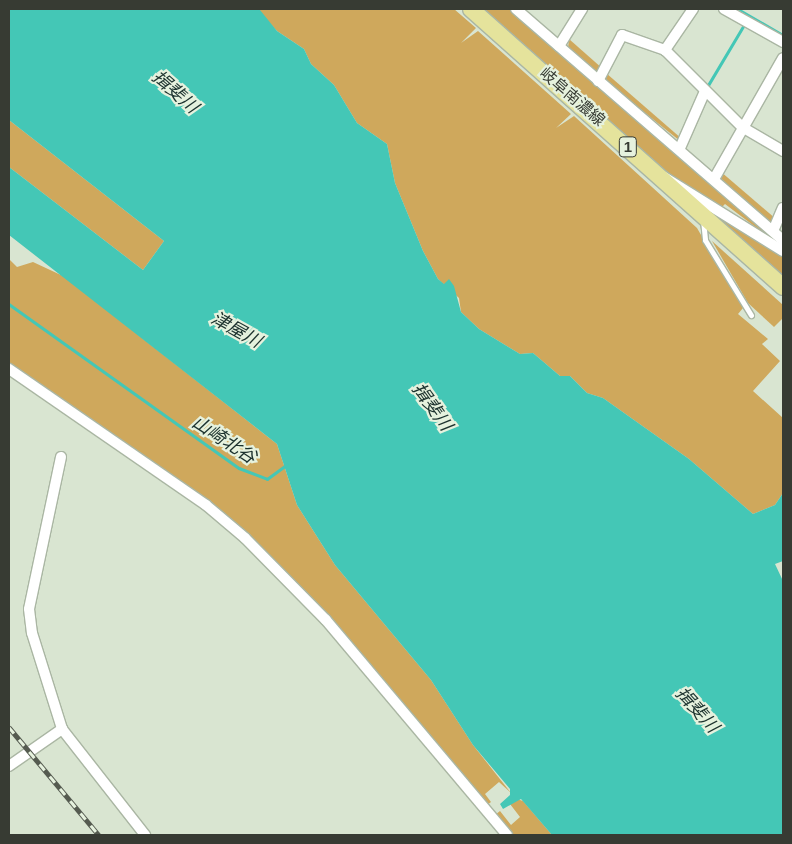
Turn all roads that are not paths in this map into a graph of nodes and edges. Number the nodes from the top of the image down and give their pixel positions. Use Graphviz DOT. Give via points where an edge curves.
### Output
graph roads {
  1 [pos="471,9"];
  2 [pos="516,9"];
  3 [pos="582,9"];
  4 [pos="693,9"];
  5 [pos="724,9"];
  6 [pos="783,42"];
  7 [pos="559,46"];
  8 [pos="665,50"];
  9 [pos="783,58"];
  10 [pos="598,81"];
  11 [pos="705,91"];
  12 [pos="742,127"];
  13 [pos="680,148"];
  14 [pos="783,151"];
  15 [pos="659,175"];
  16 [pos="714,179"];
  17 [pos="783,208"];
  18 [pos="703,214"];
  19 [pos="773,231"];
  20 [pos="783,240"];
  21 [pos="783,251"];
  22 [pos="783,287"];
  23 [pos="751,315"];
  24 [pos="9,369"];
  25 [pos="61,457"];
  26 [pos="62,729"];
  27 [pos="9,766"];
  28 [pos="501,833"];
  29 [pos="145,835"];
  1 -- 15 [label="main road, 岐阜南濃線 / 1"];
  2 -- 7 [label="street"];
  3 -- 7 [label="street"];
  4 -- 8 [label="street"];
  5 -- 6 [label="street"];
  7 -- 10 [label="street"];
  8 -- 10 [label="street" via="622,35"];
  8 -- 11 [label="street"];
  9 -- 12 [label="street"];
  10 -- 13 [label="street" via="669,143"];
  11 -- 12 [label="street"];
  11 -- 13 [label="street"];
  12 -- 14 [label="street"];
  12 -- 16 [label="street"];
  13 -- 16 [label="street"];
  15 -- 18 [label="main road, 岐阜南濃線 / 1"];
  15 -- 21 [label="street" via="677,181"];
  16 -- 19 [label="street"];
  17 -- 19 [label="street"];
  18 -- 22 [label="main road, 岐阜南濃線 / 1"];
  18 -- 23 [label="lane" via="705,240"];
  19 -- 20 [label="street"];
  24 -- 28 [label="street" via="206,505 245,538 326,620"];
  25 -- 26 [label="street" via="29,609 32,633"];
  26 -- 27 [label="street"];
  26 -- 29 [label="street"];
}
